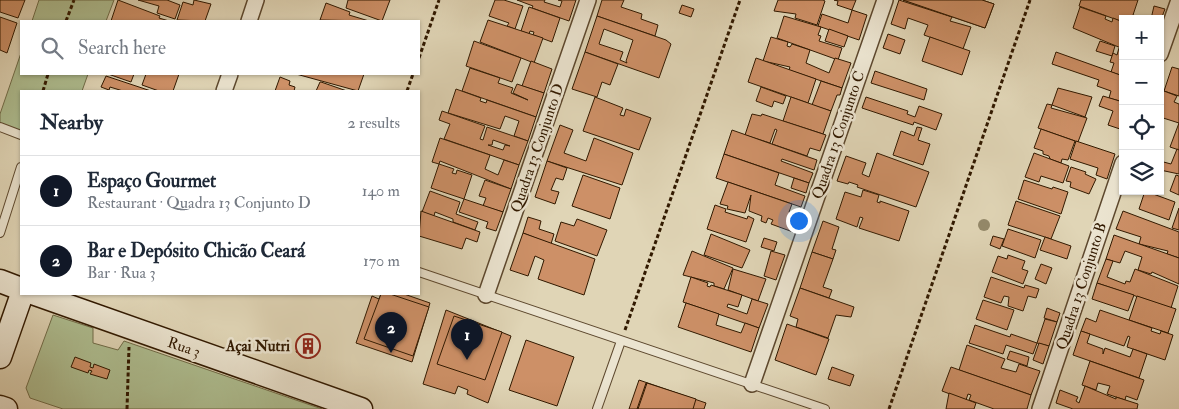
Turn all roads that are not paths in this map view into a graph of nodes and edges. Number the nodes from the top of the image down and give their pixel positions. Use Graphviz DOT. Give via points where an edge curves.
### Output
graph roads {
  1 [pos="256,0"];
  2 [pos="588,0"];
  3 [pos="885,0"];
  4 [pos="1179,0"];
  5 [pos="248,20"];
  6 [pos="1164,43"];
  7 [pos="230,75"];
  8 [pos="224,90"];
  9 [pos="0,127"];
  10 [pos="20,135"];
  11 [pos="20,170"];
  12 [pos="1119,175"];
  13 [pos="0,233"];
  14 [pos="420,272"];
  15 [pos="0,281"];
  16 [pos="20,289"];
  17 [pos="22,295"];
  18 [pos="38,295"];
  19 [pos="486,295"];
  20 [pos="621,341"];
  21 [pos="0,357"];
  22 [pos="752,384"];
  23 [pos="0,407"];
  24 [pos="353,407"];
  25 [pos="6,409"];
  26 [pos="597,409"];
  27 [pos="825,409"];
  28 [pos="1040,409"];
  1 -- 5 [label="street"];
  2 -- 19 [label="street, Quadra 13 Conjunto D"];
  3 -- 22 [label="street, Quadra 13 Conjunto C"];
  4 -- 6 [label="street"];
  7 -- 8 [label="street"];
  9 -- 10 [label="lane"];
  11 -- 13 [label="lane"];
  12 -- 28 [label="street, Quadra 13 Conjunto B"];
  14 -- 19 [label="lane"];
  15 -- 16 [label="main road"];
  17 -- 21 [label="main road"];
  18 -- 24 [label="main road, Rua 3"];
  19 -- 20 [label="lane"];
  20 -- 22 [label="lane"];
  20 -- 26 [label="lane"];
  22 -- 27 [label="lane"];
  23 -- 25 [label="main road"];
}
